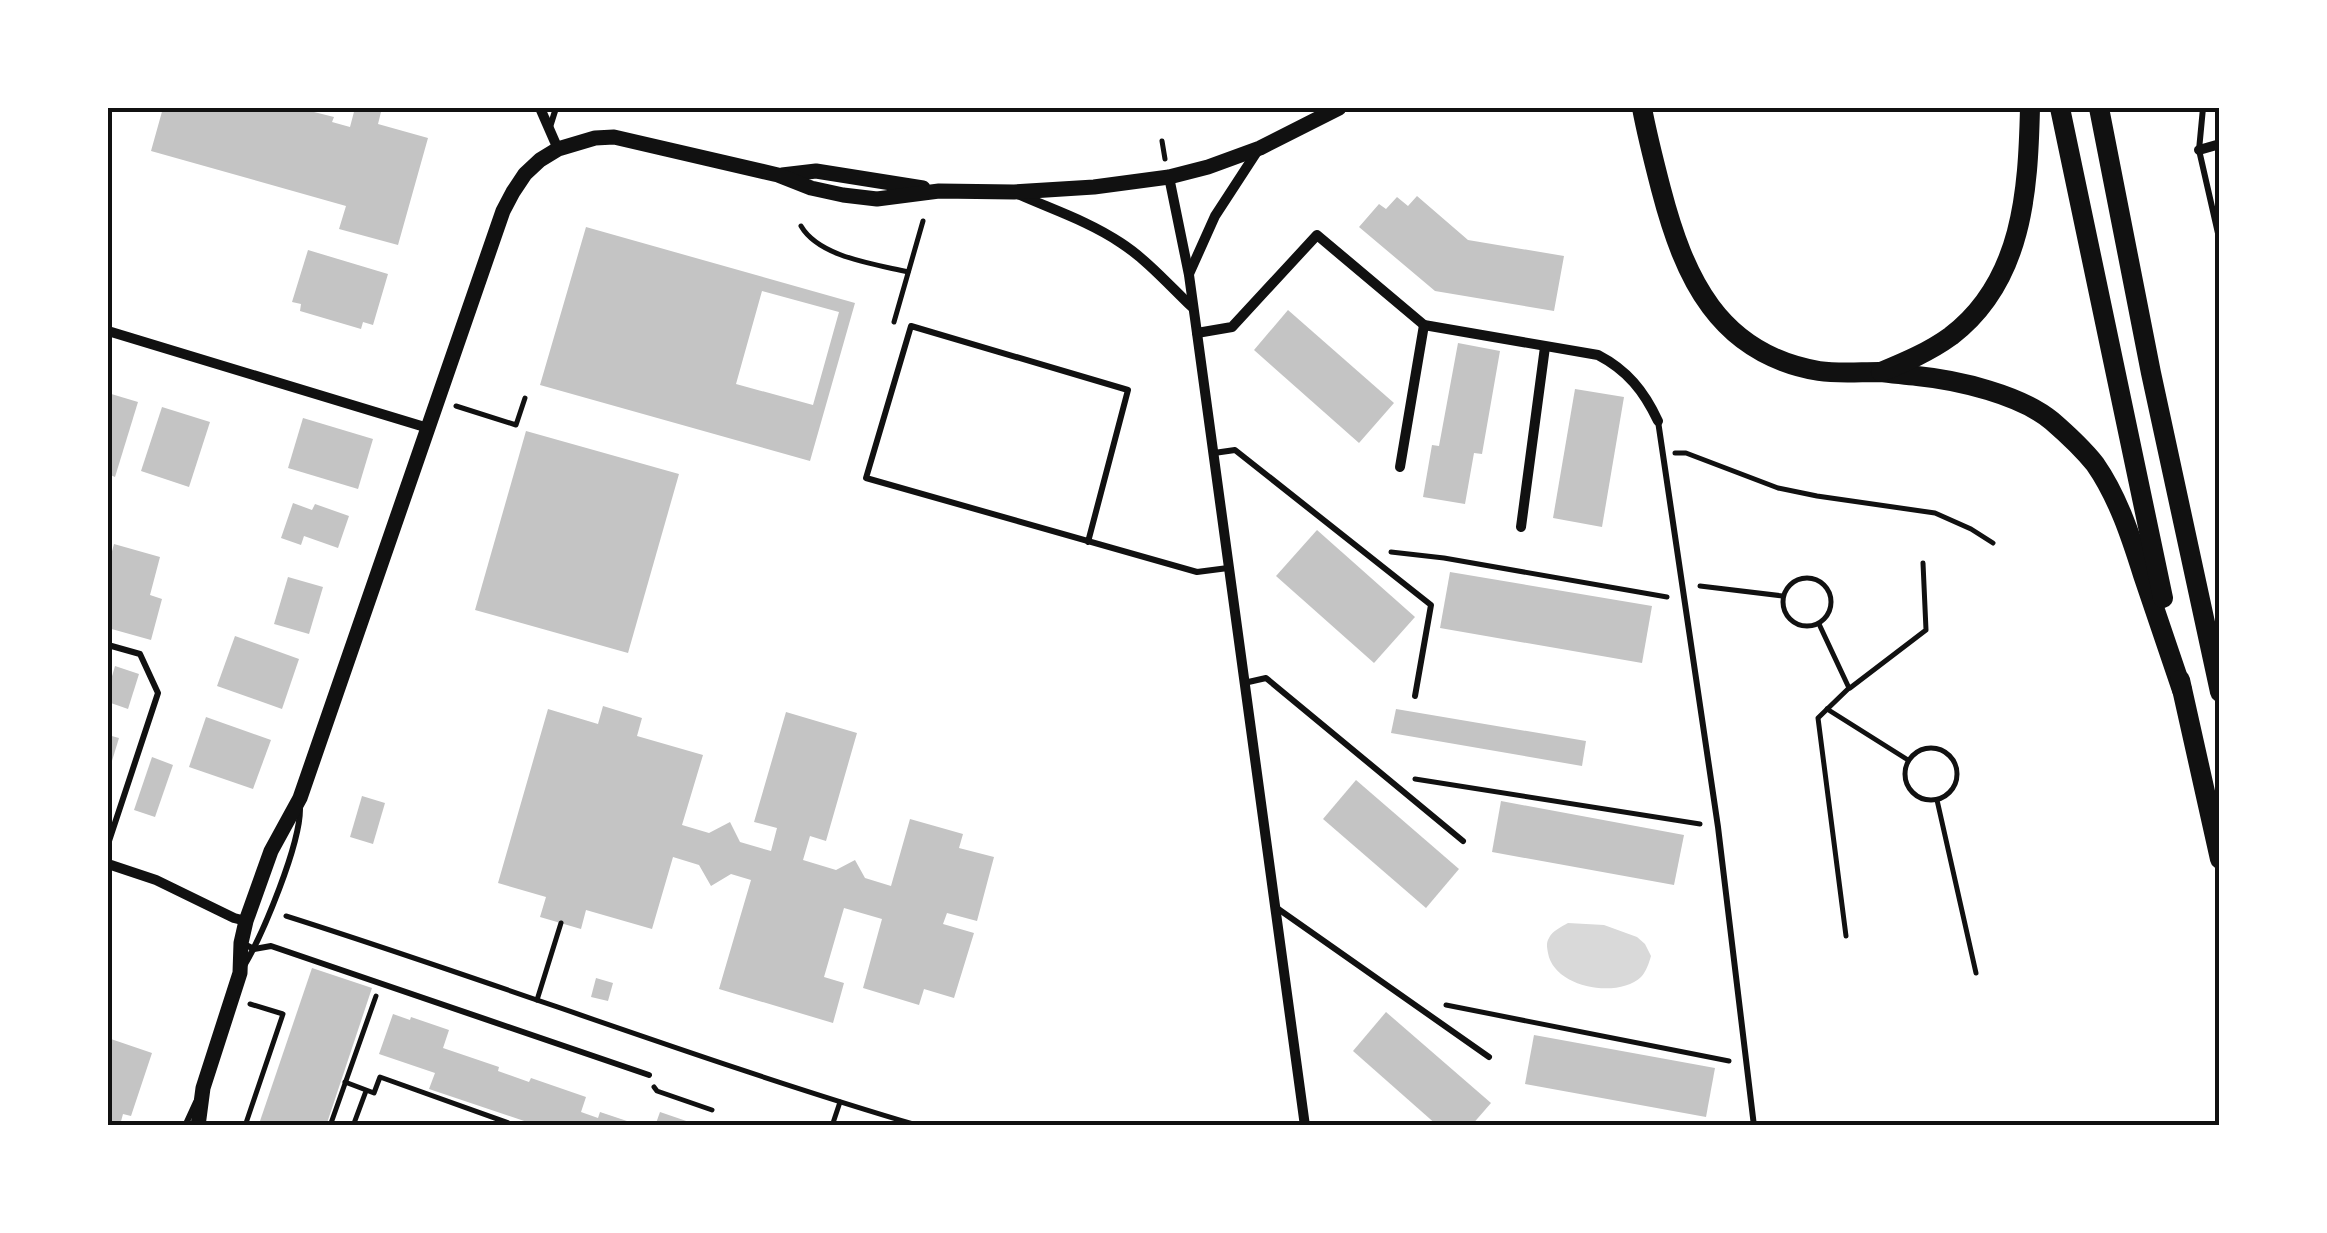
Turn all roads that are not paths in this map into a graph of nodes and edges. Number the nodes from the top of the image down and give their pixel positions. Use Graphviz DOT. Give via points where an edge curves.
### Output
graph roads {
  1 [pos="540,108"];
  2 [pos="556,108"];
  3 [pos="1339,108"];
  4 [pos="1634,108"];
  5 [pos="1642,108"];
  6 [pos="2030,108"];
  7 [pos="2060,108"];
  8 [pos="2099,108"];
  9 [pos="2203,108"];
  10 [pos="550,128"];
  11 [pos="1646,131"];
  12 [pos="2220,144"];
  13 [pos="1260,148"];
  14 [pos="558,149"];
  15 [pos="2199,150"];
  16 [pos="1169,177"];
  17 [pos="1014,192"];
  18 [pos="2220,242"];
  19 [pos="1188,275"];
  20 [pos="1193,307"];
  21 [pos="1424,324"];
  22 [pos="108,331"];
  23 [pos="1197,332"];
  24 [pos="1546,347"];
  25 [pos="1879,372"];
  26 [pos="1658,421"];
  27 [pos="428,428"];
  28 [pos="1214,453"];
  29 [pos="1400,468"];
  30 [pos="1521,527"];
  31 [pos="1088,542"];
  32 [pos="1228,568"];
  33 [pos="108,645"];
  34 [pos="1243,683"];
  35 [pos="2182,690"];
  36 [pos="2220,692"];
  37 [pos="1415,696"];
  38 [pos="300,798"];
  39 [pos="1464,841"];
  40 [pos="108,844"];
  41 [pos="2220,859"];
  42 [pos="108,864"];
  43 [pos="1274,906"];
  44 [pos="246,921"];
  45 [pos="248,946"];
  46 [pos="1489,1057"];
  47 [pos="649,1075"];
  48 [pos="204,1088"];
  49 [pos="185,1126"];
  50 [pos="198,1126"];
  51 [pos="1305,1126"];
  52 [pos="1754,1126"];
  1 -- 10 [label="street"];
  2 -- 10 [label="lane"];
  3 -- 13 [label="street"];
  4 -- 11 [label="highway"];
  5 -- 11 [label="highway"];
  6 -- 25 [label="highway" via="2010,260 1984,304 1952,335"];
  7 -- 35 [label="highway"];
  8 -- 36 [label="highway"];
  9 -- 15 [label="lane"];
  10 -- 14 [label="street"];
  11 -- 25 [label="highway" via="1684,262 1717,315 1752,345 1788,362 1820,371"];
  12 -- 15 [label="street"];
  13 -- 16 [label="street"];
  13 -- 19 [label="street"];
  14 -- 17 [label="street" via="614,137 778,175 816,171 939,191"];
  14 -- 27 [label="street" via="512,192"];
  15 -- 18 [label="lane"];
  16 -- 17 [label="street"];
  16 -- 19 [label="street"];
  17 -- 20 [label="street" via="1120,242"];
  19 -- 20 [label="street"];
  20 -- 23 [label="street"];
  21 -- 23 [label="street" via="1317,235 1232,328"];
  21 -- 24 [label="street"];
  21 -- 29 [label="street"];
  22 -- 27 [label="street"];
  23 -- 28 [label="street"];
  24 -- 26 [label="street" via="1609,360 1626,372"];
  24 -- 30 [label="street"];
  25 -- 35 [label="highway" via="1982,387 2048,418 2072,439 2095,465 2128,528"];
  26 -- 52 [label="lane"];
  27 -- 38 [label="street"];
  28 -- 32 [label="street"];
  28 -- 37 [label="lane" via="1235,450 1431,604"];
  31 -- 31 [label="lane" via="866,478 911,326 1128,390"];
  31 -- 32 [label="lane" via="1197,572"];
  32 -- 34 [label="street"];
  33 -- 40 [label="lane" via="140,654 158,693"];
  34 -- 39 [label="lane" via="1266,678"];
  34 -- 43 [label="street"];
  35 -- 41 [label="highway"];
  38 -- 44 [label="street" via="271,851"];
  38 -- 45 [label="lane" via="300,825"];
  42 -- 44 [label="street"];
  43 -- 46 [label="lane"];
  43 -- 51 [label="street"];
  44 -- 45 [label="street"];
  45 -- 47 [label="lane" via="271,946"];
  45 -- 48 [label="street"];
  48 -- 49 [label="lane"];
  48 -- 50 [label="street"];
}
